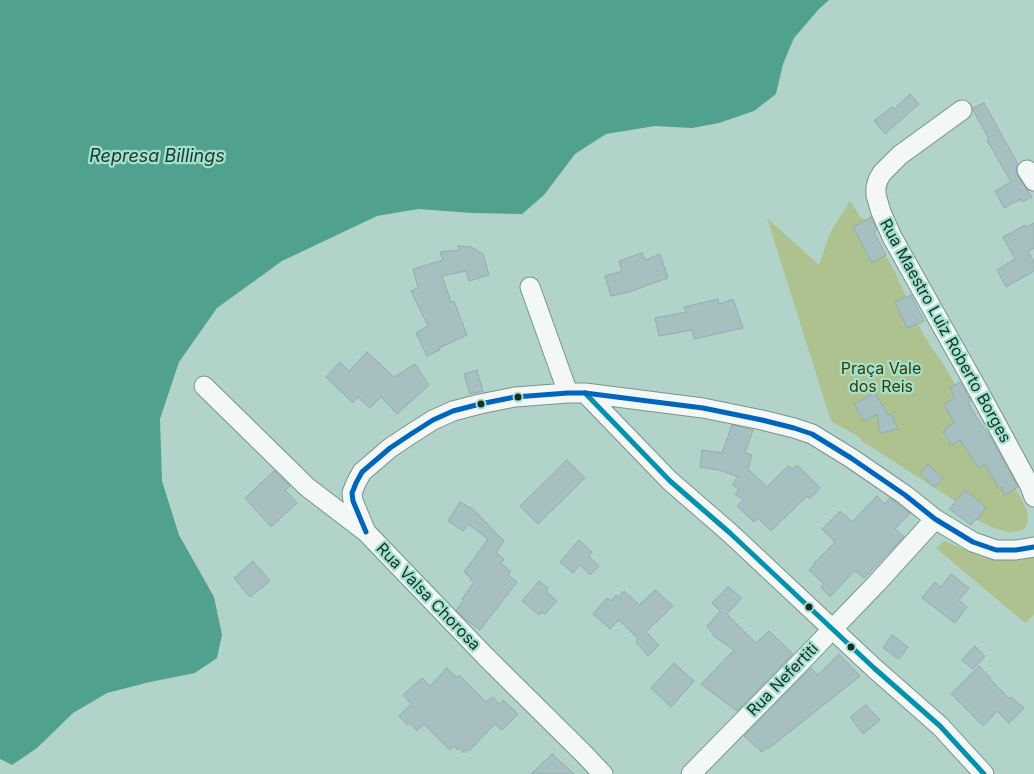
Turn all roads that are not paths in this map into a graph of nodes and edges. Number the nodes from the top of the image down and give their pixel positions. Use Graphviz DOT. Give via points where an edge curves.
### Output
graph roads {
  1 [pos="962,110"];
  2 [pos="530,288"];
  3 [pos="204,386"];
  4 [pos="576,393"];
  5 [pos="1034,497"];
  6 [pos="935,519"];
  7 [pos="366,532"];
  8 [pos="1034,547"];
  9 [pos="832,629"];
  10 [pos="603,774"];
  11 [pos="691,774"];
  12 [pos="984,774"];
  1 -- 5 [label="street, Rua Maestro Luiz Roberto Borges" via="894,161 878,180 876,195 892,237"];
  2 -- 4 [label="street"];
  3 -- 7 [label="street, Rua Valsa Chorosa" via="307,487"];
  4 -- 6 [label="street" via="703,408 812,434 859,463"];
  4 -- 7 [label="street" via="515,397 453,411 390,448 362,472 352,493"];
  4 -- 9 [label="street"];
  6 -- 8 [label="street" via="973,542 996,550"];
  6 -- 9 [label="street, Rua Nefertiti"];
  7 -- 10 [label="street, Rua Valsa Chorosa"];
  9 -- 11 [label="street, Rua Nefertiti"];
  9 -- 12 [label="street" via="940,726"];
}
